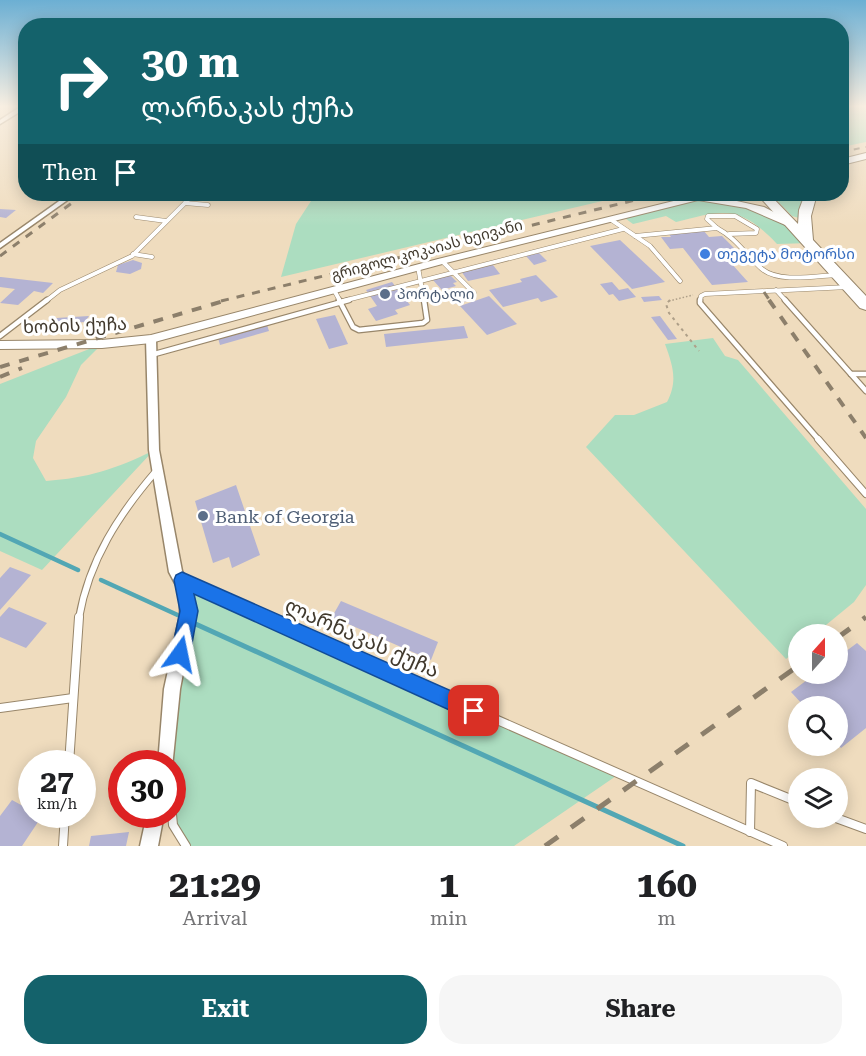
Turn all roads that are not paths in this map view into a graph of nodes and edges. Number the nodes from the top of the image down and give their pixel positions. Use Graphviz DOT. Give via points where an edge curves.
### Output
graph roads {
  1 [pos="866,156"];
  2 [pos="849,161"];
  3 [pos="63,201"];
  4 [pos="680,201"];
  5 [pos="730,201"];
  6 [pos="770,201"];
  7 [pos="809,201"];
  8 [pos="185,203"];
  9 [pos="207,205"];
  10 [pos="136,217"];
  11 [pos="610,219"];
  12 [pos="166,221"];
  13 [pos="794,225"];
  14 [pos="717,228"];
  15 [pos="623,229"];
  16 [pos="729,234"];
  17 [pos="635,236"];
  18 [pos="528,239"];
  19 [pos="807,239"];
  20 [pos="0,246"];
  21 [pos="539,250"];
  22 [pos="133,254"];
  23 [pos="152,257"];
  24 [pos="442,261"];
  25 [pos="417,267"];
  26 [pos="452,272"];
  27 [pos="839,274"];
  28 [pos="421,281"];
  29 [pos="680,281"];
  30 [pos="850,287"];
  31 [pos="334,290"];
  32 [pos="776,290"];
  33 [pos="474,293"];
  34 [pos="340,302"];
  35 [pos="866,305"];
  36 [pos="0,336"];
  37 [pos="151,339"];
  38 [pos="0,345"];
  39 [pos="151,355"];
  40 [pos="851,374"];
  41 [pos="866,374"];
  42 [pos="866,391"];
  43 [pos="158,470"];
  44 [pos="866,494"];
  45 [pos="182,580"];
  46 [pos="73,698"];
  47 [pos="0,708"];
  48 [pos="70,750"];
  49 [pos="167,750"];
  50 [pos="788,798"];
  51 [pos="848,822"];
  52 [pos="64,828"];
  53 [pos="153,828"];
  54 [pos="175,828"];
  55 [pos="866,829"];
  56 [pos="750,832"];
  57 [pos="63,846"];
  58 [pos="149,846"];
  59 [pos="186,846"];
  60 [pos="783,846"];
  1 -- 2 [label="highway"];
  3 -- 20 [label="street"];
  4 -- 11 [label="main road, გრიგოლ კოკაიას ხეივანი"];
  5 -- 13 [label="main road"];
  6 -- 13 [label="highway"];
  7 -- 19 [label="highway" via="804,228"];
  8 -- 9 [label="lane"];
  8 -- 12 [label="lane"];
  10 -- 12 [label="lane"];
  11 -- 15 [label="lane"];
  11 -- 18 [label="main road, გრიგოლ კოკაიას ხეივანი"];
  12 -- 22 [label="lane"];
  13 -- 19 [label="highway"];
  14 -- 16 [label="lane"];
  14 -- 16 [label="lane" via="708,216 735,216 757,229 756,233"];
  14 -- 17 [label="lane"];
  15 -- 17 [label="lane"];
  15 -- 21 [label="lane"];
  16 -- 27 [label="lane" via="764,271 776,275"];
  17 -- 29 [label="lane" via="650,246"];
  18 -- 21 [label="lane"];
  18 -- 24 [label="main road, გრიგოლ კოკაიას ხეივანი"];
  19 -- 27 [label="highway"];
  21 -- 26 [label="lane"];
  22 -- 23 [label="lane"];
  22 -- 36 [label="lane" via="60,290"];
  24 -- 25 [label="main road, გრიგოლ კოკაიას ხეივანი"];
  24 -- 26 [label="lane"];
  25 -- 28 [label="lane"];
  25 -- 31 [label="main road, გრიგოლ კოკაიას ხეივანი"];
  26 -- 28 [label="lane"];
  26 -- 33 [label="lane"];
  27 -- 30 [label="highway"];
  28 -- 34 [label="lane"];
  28 -- 34 [label="lane" via="427,315 423,323 359,330 353,327"];
  30 -- 32 [label="lane"];
  30 -- 35 [label="highway"];
  31 -- 34 [label="lane"];
  31 -- 37 [label="main road, გრიგოლ კოკაიას ხეივანი"];
  32 -- 40 [label="lane"];
  32 -- 44 [label="lane" via="705,294 700,300 702,307"];
  34 -- 39 [label="lane"];
  37 -- 38 [label="main road, ხობის ქუჩა" via="102,344"];
  37 -- 39 [label="street"];
  39 -- 43 [label="street"];
  40 -- 41 [label="lane"];
  40 -- 42 [label="lane"];
  43 -- 45 [label="street" via="176,572"];
  43 -- 46 [label="lane" via="114,524 90,574 78,628"];
  45 -- 49 [label="street" via="189,611 172,686"];
  45 -- 56 [label="lane, ლარნაკას ქუჩა"];
  46 -- 47 [label="lane"];
  46 -- 48 [label="lane"];
  50 -- 56 [label="lane" via="751,783"];
  51 -- 55 [label="lane"];
  52 -- 57 [label="lane"];
  53 -- 58 [label="street"];
  54 -- 59 [label="lane"];
  56 -- 60 [label="lane, ლარნაკას ქუჩა"];
}
